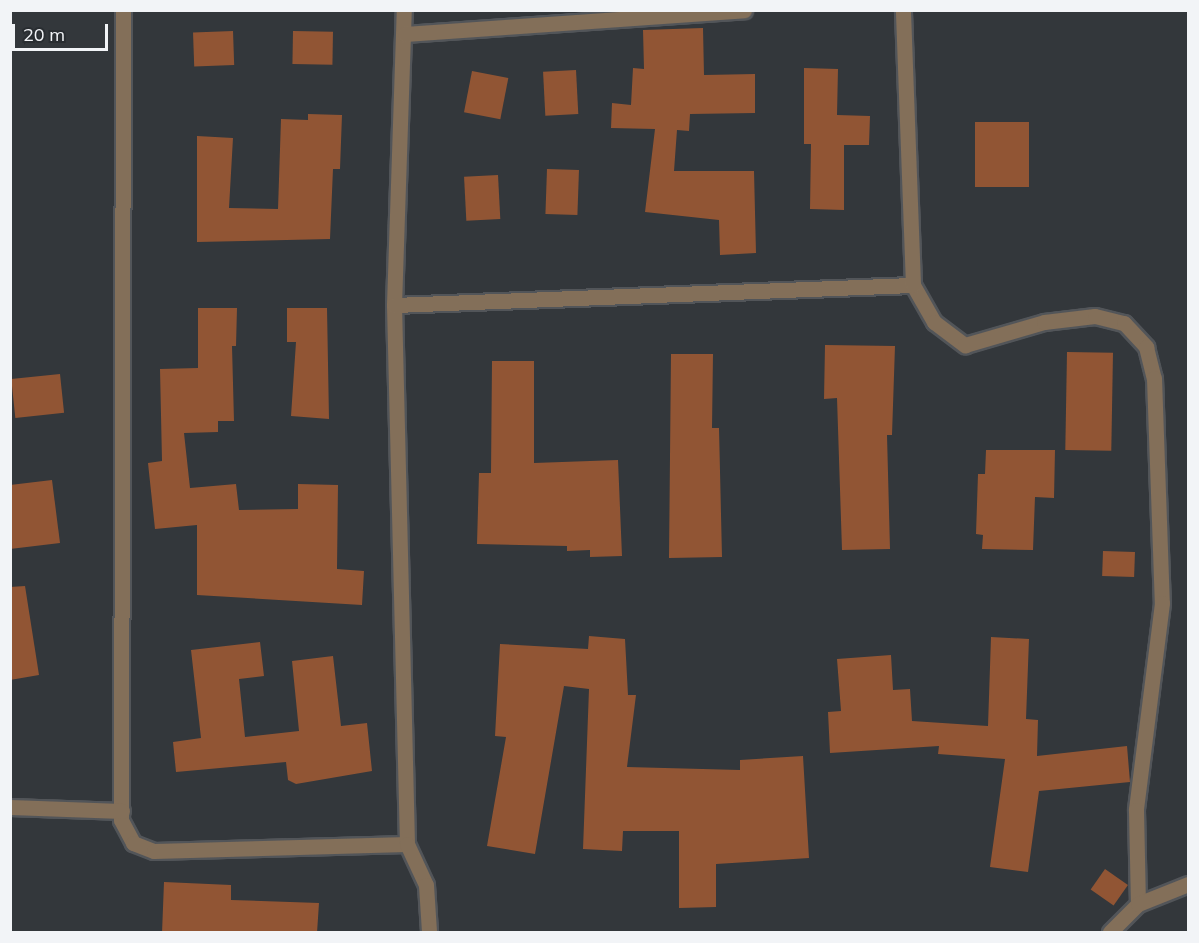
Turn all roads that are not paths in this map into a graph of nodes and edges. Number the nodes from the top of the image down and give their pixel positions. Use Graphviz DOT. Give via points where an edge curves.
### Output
graph roads {
  1 [pos="123,10"];
  2 [pos="404,10"];
  3 [pos="744,10"];
  4 [pos="903,10"];
  5 [pos="405,34"];
  6 [pos="913,285"];
  7 [pos="394,305"];
  8 [pos="10,807"];
  9 [pos="122,811"];
  10 [pos="407,844"];
  11 [pos="1188,884"];
  12 [pos="1138,904"];
  13 [pos="429,933"];
  14 [pos="1110,933"];
  1 -- 9 [label="street"];
  2 -- 5 [label="street"];
  3 -- 5 [label="street"];
  4 -- 6 [label="street"];
  5 -- 7 [label="street"];
  6 -- 7 [label="street"];
  6 -- 12 [label="street" via="934,322 965,345 1044,322 1095,316 1124,323 1146,347 1154,378 1162,603 1136,810"];
  7 -- 10 [label="street"];
  8 -- 9 [label="street"];
  9 -- 10 [label="street" via="133,843 154,851"];
  10 -- 13 [label="street" via="426,885"];
  11 -- 12 [label="street"];
  12 -- 14 [label="street"];
}
